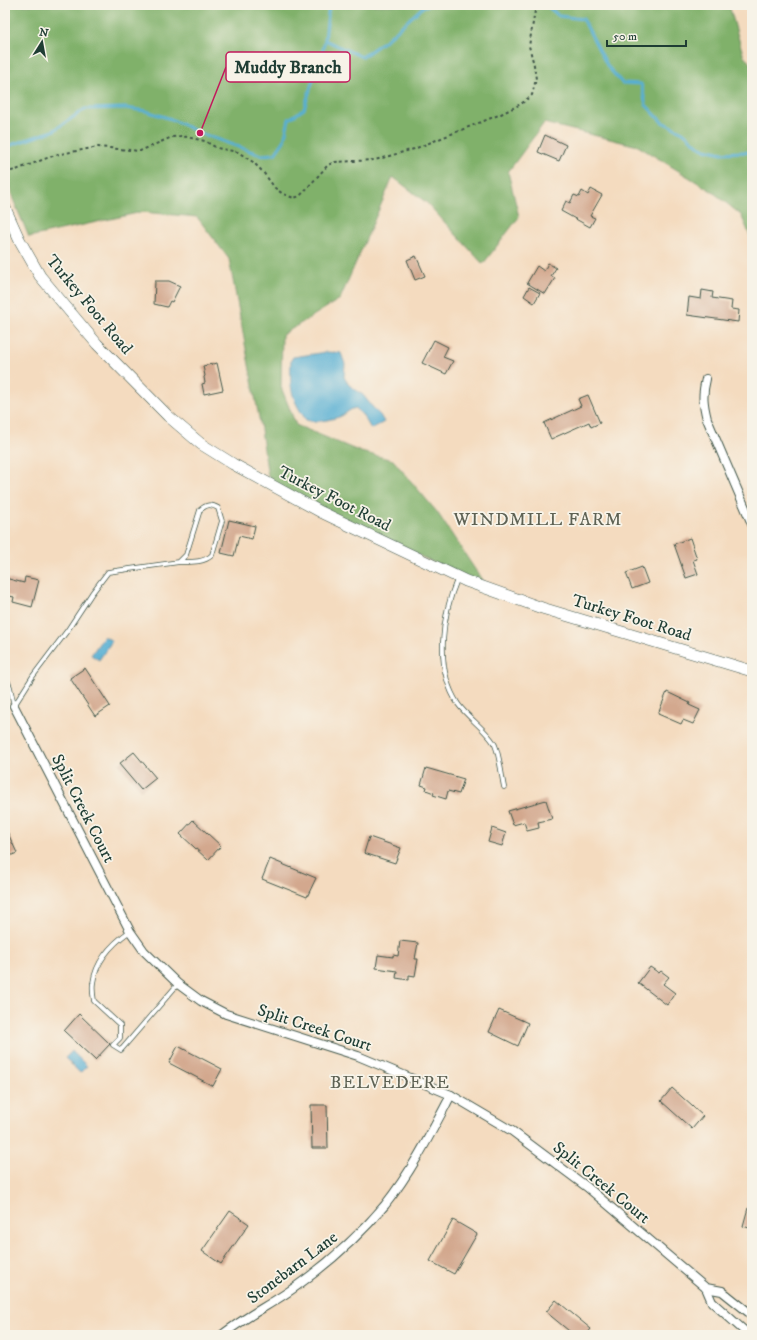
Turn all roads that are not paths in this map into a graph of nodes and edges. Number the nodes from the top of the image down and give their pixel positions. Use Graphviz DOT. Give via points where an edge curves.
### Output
graph roads {
  1 [pos="5,208"];
  2 [pos="706,379"];
  3 [pos="752,524"];
  4 [pos="179,562"];
  5 [pos="458,577"];
  6 [pos="752,671"];
  7 [pos="5,675"];
  8 [pos="14,706"];
  9 [pos="504,787"];
  10 [pos="130,931"];
  11 [pos="178,984"];
  12 [pos="451,1095"];
  13 [pos="706,1288"];
  14 [pos="752,1315"];
  15 [pos="222,1335"];
  16 [pos="749,1335"];
  1 -- 5 [label="street, Turkey Foot Road" via="40,276 97,344 168,416 201,444 321,512"];
  2 -- 3 [label="street" via="703,403 707,419"];
  4 -- 4 [label="lane" via="186,555 200,510 211,505 218,508 222,521 212,555 208,559"];
  4 -- 8 [label="lane" via="108,572"];
  5 -- 6 [label="street, Turkey Foot Road" via="542,608"];
  5 -- 9 [label="lane" via="450,596 443,635 446,678 458,704 495,744"];
  7 -- 8 [label="lane"];
  8 -- 10 [label="street, Split Creek Court"];
  10 -- 11 [label="street, Split Creek Court" via="144,951"];
  10 -- 11 [label="lane" via="106,953 96,970 93,983 94,1001 120,1025 120,1038 113,1045 121,1050"];
  11 -- 12 [label="street, Split Creek Court" via="201,1001 226,1014 358,1056"];
  12 -- 13 [label="street, Split Creek Court" via="512,1131 582,1183"];
  12 -- 15 [label="street, Stonebarn Lane" via="407,1174 385,1205 354,1239 298,1286"];
  13 -- 14 [label="street, Split Creek Court" via="722,1291"];
  13 -- 16 [label="street, Split Creek Court" via="712,1302"];
}
